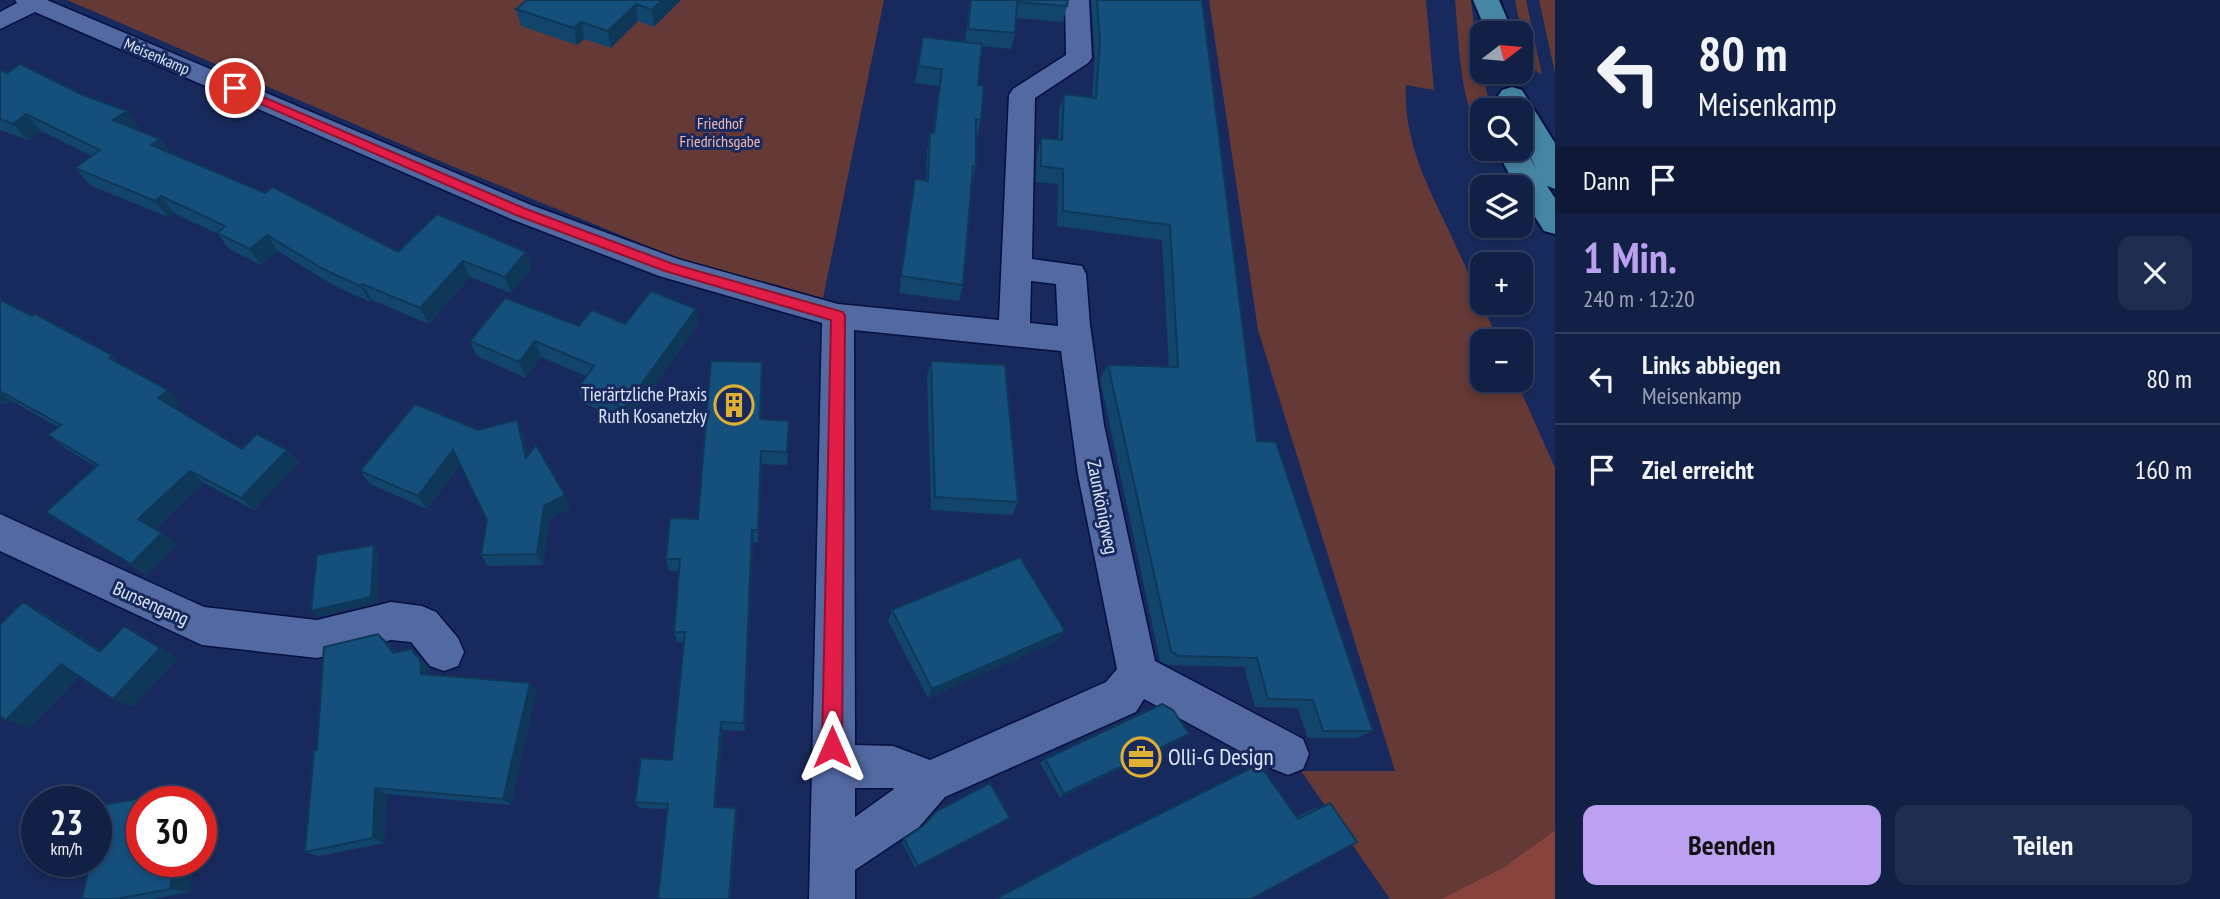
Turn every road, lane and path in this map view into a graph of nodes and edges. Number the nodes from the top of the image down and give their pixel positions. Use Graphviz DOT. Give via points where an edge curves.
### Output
graph roads {
  1 [pos="1077,0"];
  2 [pos="1486,0"];
  3 [pos="1503,0"];
  4 [pos="31,1"];
  5 [pos="1495,21"];
  6 [pos="1500,21"];
  7 [pos="0,22"];
  8 [pos="1510,93"];
  9 [pos="1516,161"];
  10 [pos="1555,178"];
  11 [pos="1555,223"];
  12 [pos="1015,268"];
  13 [pos="838,316"];
  14 [pos="1014,335"];
  15 [pos="1074,340"];
  16 [pos="6,544"];
  17 [pos="444,652"];
  18 [pos="1138,674"];
  19 [pos="1288,754"];
  20 [pos="832,766"];
  21 [pos="930,782"];
  22 [pos="833,858"];
  23 [pos="832,899"];
  1 -- 12 [label="street" via="1079,58 1021,95"];
  2 -- 5 [label="main road"];
  3 -- 6 [label="main road"];
  4 -- 7 [label="street"];
  4 -- 13 [label="street, Meisenkamp" via="521,212 670,268"];
  8 -- 10 [label="main road"];
  9 -- 11 [label="main road"];
  12 -- 14 [label="street"];
  12 -- 15 [label="street, Zaunkönigweg" via="1071,274"];
  13 -- 14 [label="street"];
  13 -- 20 [label="street"];
  14 -- 15 [label="street"];
  15 -- 18 [label="street, Zaunkönigweg"];
  16 -- 17 [label="street, Bunsengang" via="202,626 317,639 391,621 422,625"];
  18 -- 19 [label="street"];
  18 -- 21 [label="street" via="1121,697"];
  20 -- 21 [label="street" via="893,767"];
  20 -- 22 [label="street"];
  21 -- 22 [label="street" via="903,811"];
  22 -- 23 [label="street"];
}
